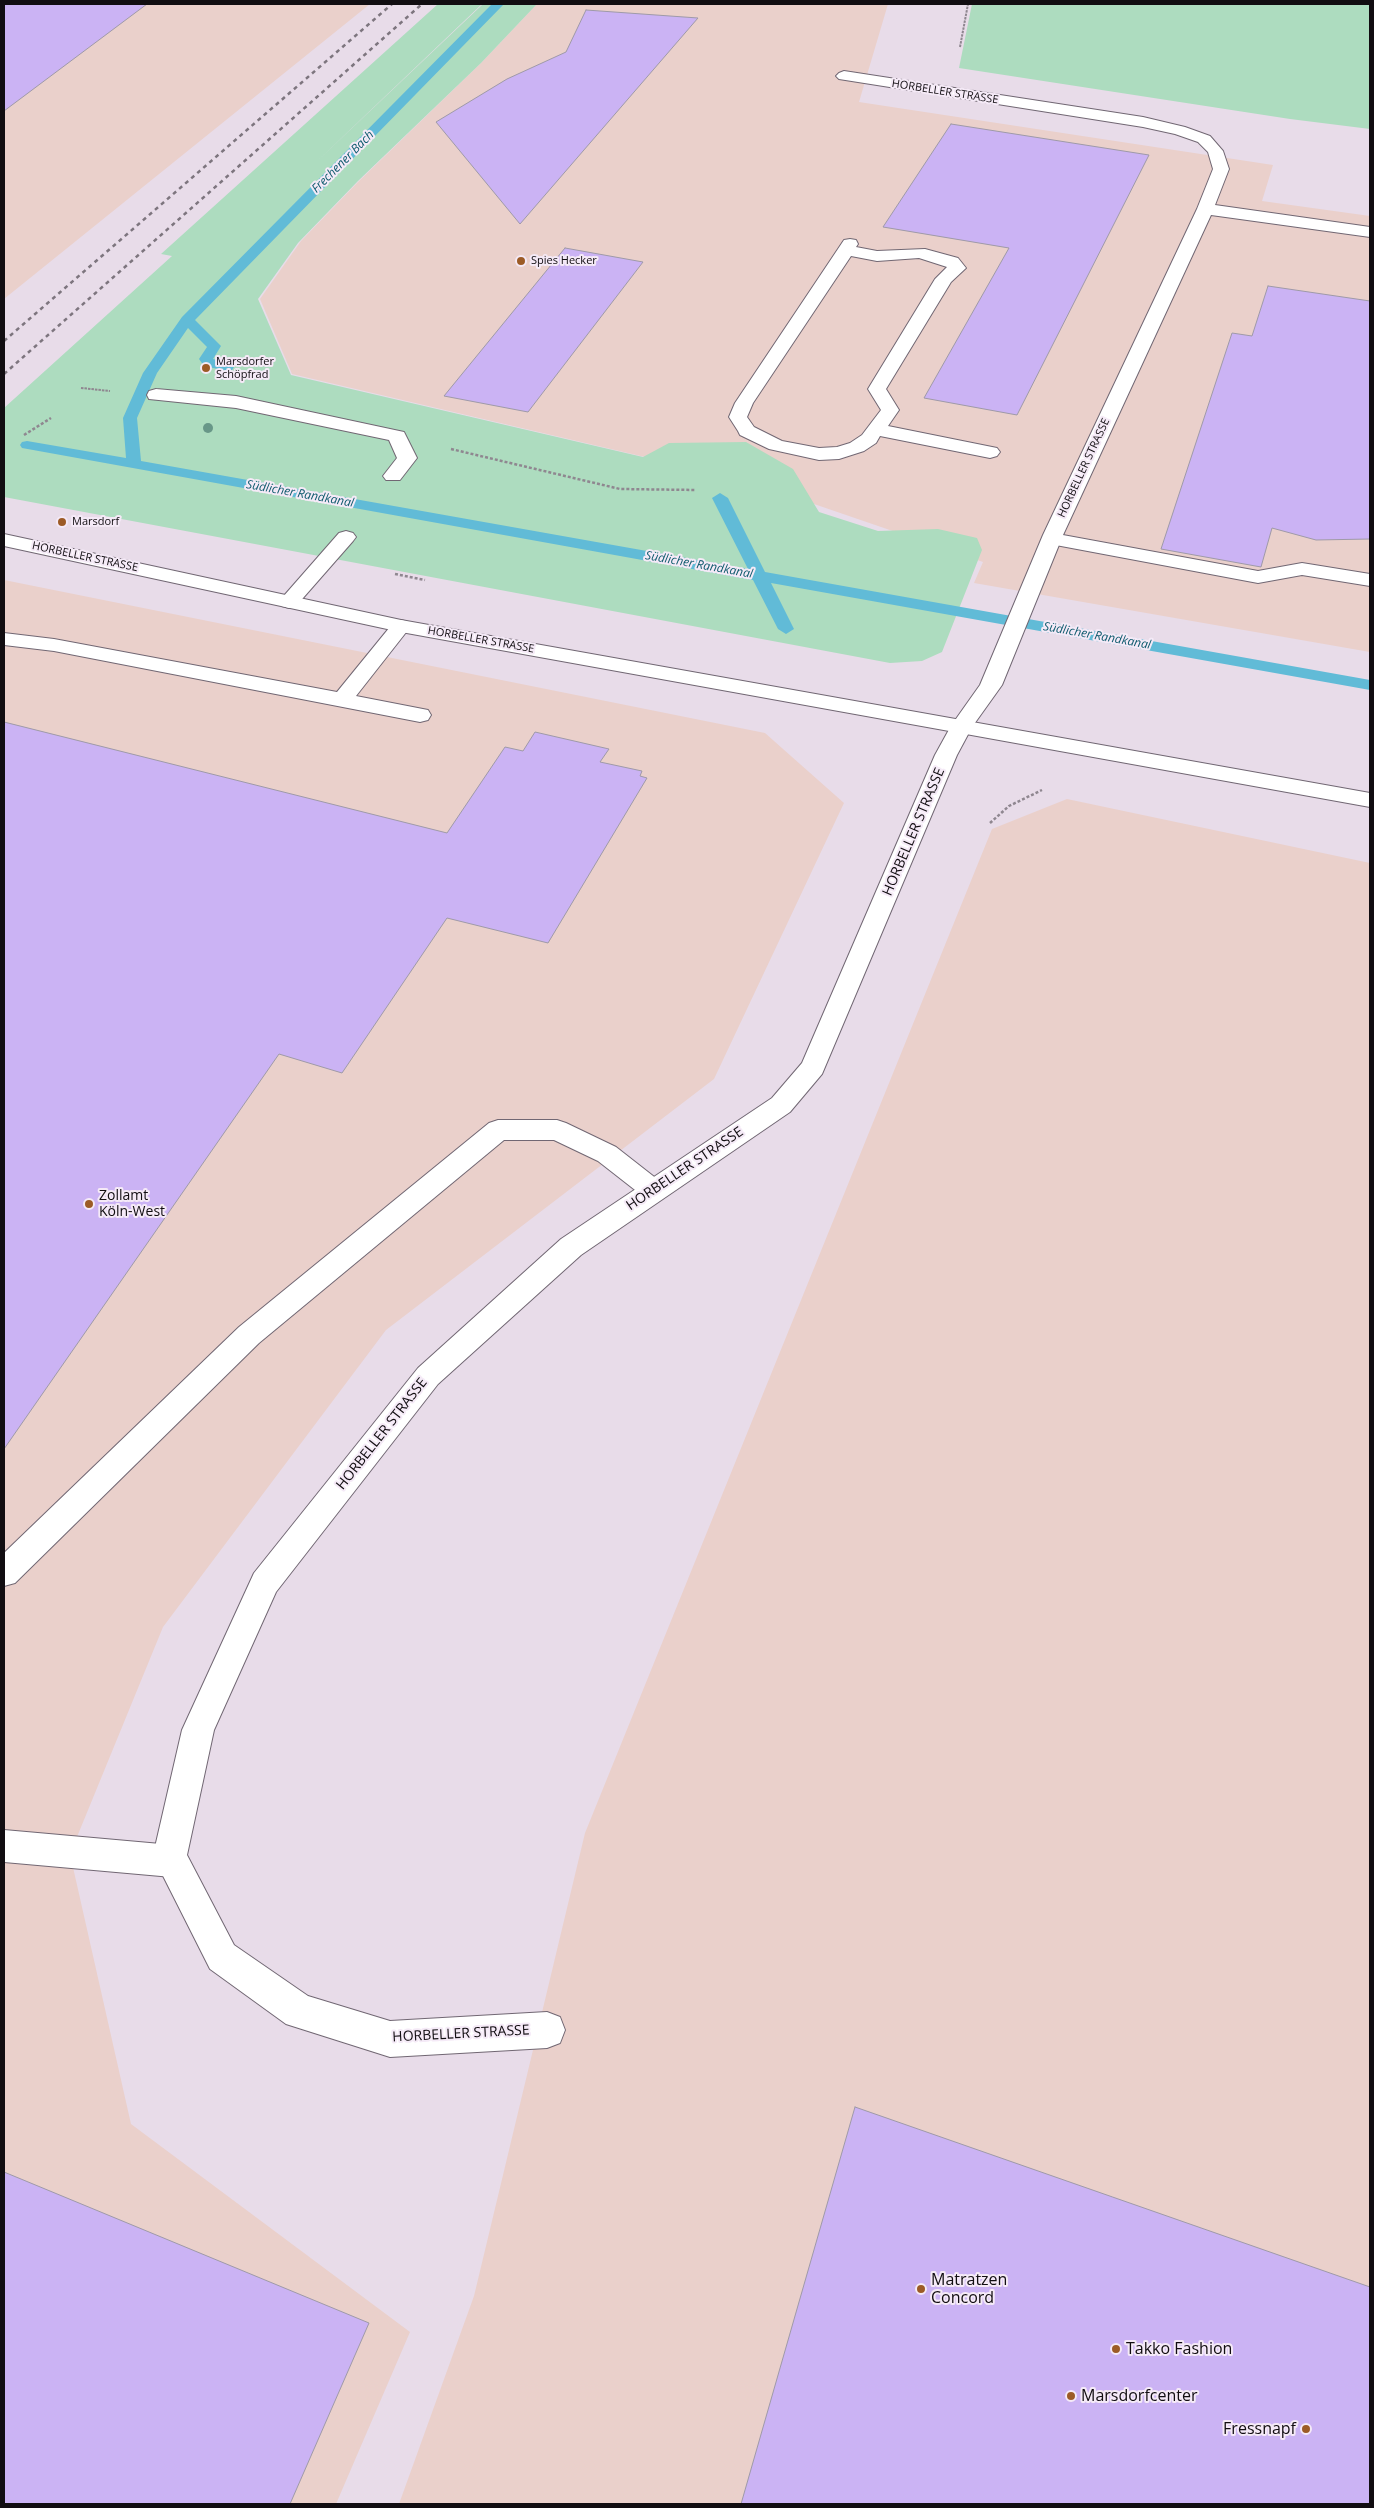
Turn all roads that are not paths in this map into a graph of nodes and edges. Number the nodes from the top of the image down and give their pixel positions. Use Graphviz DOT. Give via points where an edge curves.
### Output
graph roads {
  1 [pos="844,76"];
  2 [pos="1205,209"];
  3 [pos="1370,232"];
  4 [pos="156,395"];
  5 [pos="877,430"];
  6 [pos="990,452"];
  7 [pos="393,476"];
  8 [pos="346,537"];
  9 [pos="1052,539"];
  10 [pos="4,540"];
  11 [pos="1370,580"];
  12 [pos="289,602"];
  13 [pos="401,626"];
  14 [pos="4,639"];
  15 [pos="342,700"];
  16 [pos="420,715"];
  17 [pos="962,726"];
  18 [pos="1370,800"];
  19 [pos="653,1190"];
  20 [pos="4,1573"];
  21 [pos="4,1846"];
  22 [pos="172,1861"];
  23 [pos="548,2030"];
  1 -- 2 [label="street, HORBELLER STRASSE" via="1143,122 1204,139 1215,151 1221,169"];
  2 -- 3 [label="street"];
  2 -- 9 [label="street, HORBELLER STRASSE"];
  4 -- 7 [label="street" via="236,402 397,436 407,458"];
  5 -- 5 [label="street" via="890,410 878,389 944,279 957,268 952,262 919,253 878,256 848,247 744,403 738,418 747,431 776,445 819,454 839,453 856,447"];
  5 -- 6 [label="street"];
  8 -- 12 [label="street"];
  9 -- 11 [label="street" via="1258,577 1302,569"];
  9 -- 17 [label="street, HORBELLER STRASSE" via="991,685"];
  10 -- 12 [label="street, HORBELLER STRASSE"];
  12 -- 13 [label="street, HORBELLER STRASSE"];
  13 -- 15 [label="street"];
  13 -- 17 [label="street, HORBELLER STRASSE"];
  14 -- 15 [label="street" via="54,645"];
  15 -- 16 [label="street"];
  17 -- 18 [label="street, HORBELLER STRASSE"];
  17 -- 19 [label="street, HORBELLER STRASSE" via="814,1067 780,1104"];
  19 -- 20 [label="street" via="607,1154 558,1130 498,1130 249,1335"];
  19 -- 22 [label="street, HORBELLER STRASSE" via="571,1247 428,1376 264,1583 198,1730 170,1856"];
  21 -- 22 [label="street"];
  22 -- 23 [label="street, HORBELLER STRASSE" via="222,1957 299,2011 390,2040"];
}
